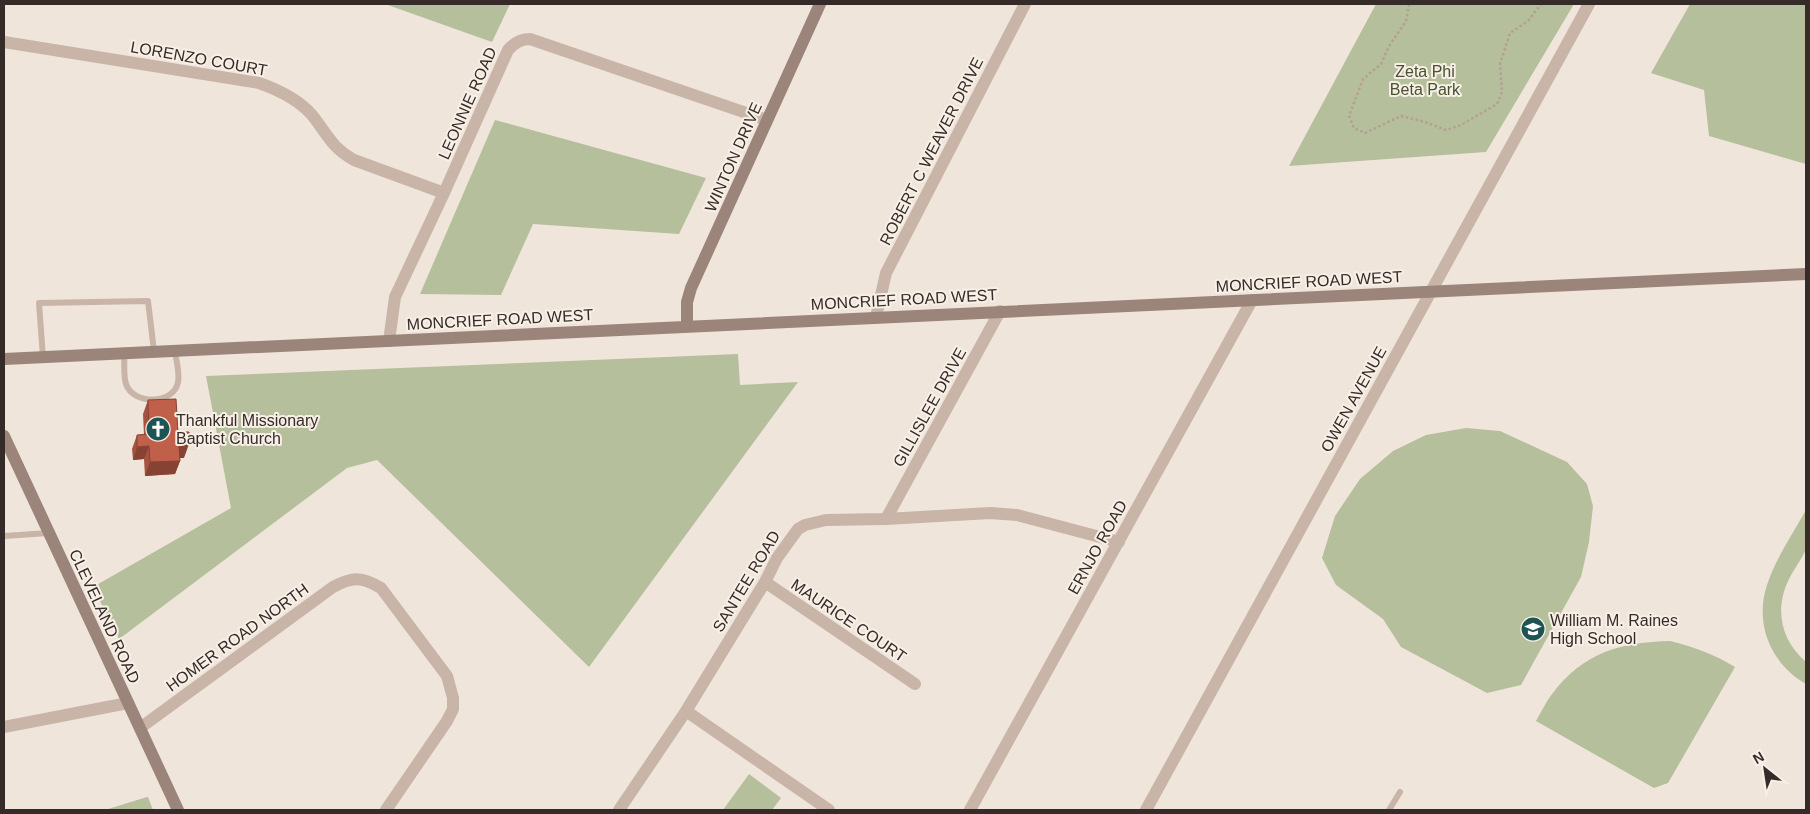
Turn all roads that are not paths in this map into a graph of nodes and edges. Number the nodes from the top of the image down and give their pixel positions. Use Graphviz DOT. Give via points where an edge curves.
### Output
graph roads {
  1 [pos="820,4"];
  2 [pos="1024,4"];
  3 [pos="1590,4"];
  4 [pos="4,42"];
  5 [pos="767,120"];
  6 [pos="444,193"];
  7 [pos="1806,274"];
  8 [pos="1431,292"];
  9 [pos="1252,300"];
  10 [pos="1000,311"];
  11 [pos="876,317"];
  12 [pos="687,326"];
  13 [pos="389,341"];
  14 [pos="175,350"];
  15 [pos="154,351"];
  16 [pos="124,353"];
  17 [pos="43,357"];
  18 [pos="4,358"];
  19 [pos="4,436"];
  20 [pos="886,519"];
  21 [pos="48,533"];
  22 [pos="4,536"];
  23 [pos="1119,542"];
  24 [pos="765,582"];
  25 [pos="915,684"];
  26 [pos="128,703"];
  27 [pos="686,711"];
  28 [pos="4,727"];
  29 [pos="140,728"];
  30 [pos="1400,792"];
  31 [pos="178,810"];
  32 [pos="386,810"];
  33 [pos="619,810"];
  34 [pos="829,810"];
  35 [pos="970,810"];
  36 [pos="1146,810"];
  37 [pos="1389,810"];
  1 -- 5 [label="main road, WINTON DRIVE"];
  2 -- 11 [label="street, ROBERT C WEAVER DRIVE" via="886,274"];
  3 -- 8 [label="street, OWEN AVENUE"];
  4 -- 6 [label="street, LORENZO COURT" via="259,83 283,92 302,106 313,116 327,138 354,160"];
  5 -- 6 [label="street, LEONNIE ROAD" via="524,39 508,50"];
  5 -- 12 [label="main road, WINTON DRIVE" via="691,288 687,302"];
  6 -- 13 [label="street, LEONNIE ROAD" via="395,297"];
  7 -- 8 [label="main road, MONCRIEF ROAD WEST"];
  8 -- 9 [label="main road, MONCRIEF ROAD WEST"];
  8 -- 36 [label="street, OWEN AVENUE"];
  9 -- 10 [label="main road, MONCRIEF ROAD WEST"];
  9 -- 23 [label="street, ERNJO ROAD"];
  10 -- 11 [label="main road, MONCRIEF ROAD WEST"];
  10 -- 20 [label="street, GILLISLEE DRIVE"];
  11 -- 12 [label="main road, MONCRIEF ROAD WEST"];
  12 -- 13 [label="main road, MONCRIEF ROAD WEST"];
  13 -- 14 [label="main road, MONCRIEF ROAD WEST"];
  14 -- 15 [label="main road, MONCRIEF ROAD WEST"];
  14 -- 16 [label="lane" via="178,382 174,390 159,399 142,399 133,395 126,384"];
  15 -- 16 [label="main road, MONCRIEF ROAD WEST"];
  15 -- 17 [label="lane" via="148,301 38,303"];
  16 -- 17 [label="main road, MONCRIEF ROAD WEST"];
  17 -- 18 [label="main road, MONCRIEF ROAD WEST"];
  19 -- 21 [label="main road, CLEVELAND ROAD"];
  20 -- 23 [label="street, SANTEE ROAD" via="990,513 1017,515"];
  20 -- 24 [label="street, SANTEE ROAD" via="826,520 805,525 798,529 776,558"];
  21 -- 22 [label="lane"];
  21 -- 26 [label="main road, CLEVELAND ROAD"];
  23 -- 35 [label="street, ERNJO ROAD"];
  24 -- 25 [label="street, MAURICE COURT"];
  24 -- 27 [label="street, SANTEE ROAD"];
  26 -- 28 [label="street"];
  26 -- 29 [label="main road, CLEVELAND ROAD"];
  27 -- 33 [label="street"];
  27 -- 34 [label="street"];
  29 -- 31 [label="main road, CLEVELAND ROAD"];
  29 -- 32 [label="street, HOMER ROAD NORTH" via="333,587 344,581 368,580 381,588 448,676 453,698 453,709 447,721"];
  30 -- 37 [label="lane"];
}
